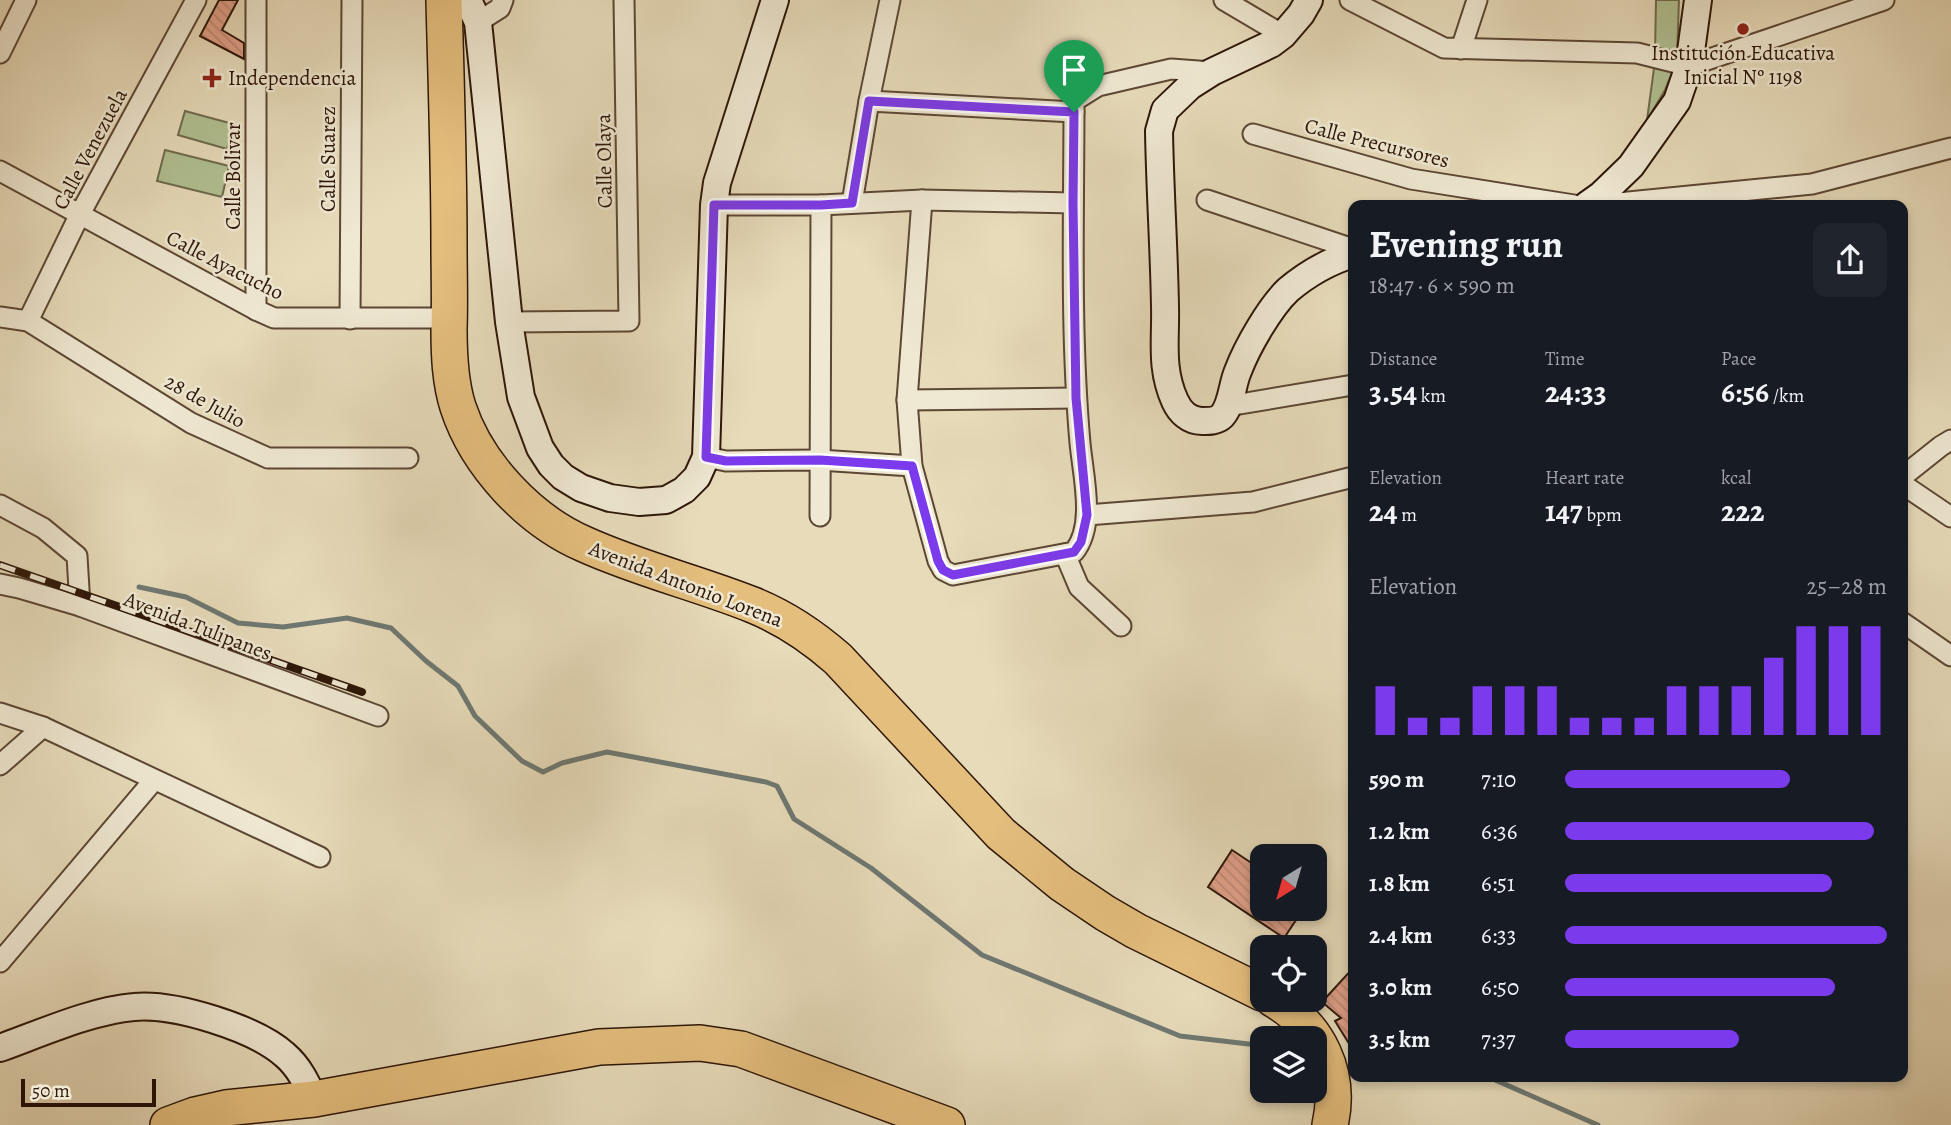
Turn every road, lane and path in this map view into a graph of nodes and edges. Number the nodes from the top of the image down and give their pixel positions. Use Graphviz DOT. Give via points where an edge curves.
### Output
graph roads {
  1 [pos="26,0"];
  2 [pos="196,0"];
  3 [pos="256,0"];
  4 [pos="352,0"];
  5 [pos="444,0"];
  6 [pos="503,0"];
  7 [pos="624,0"];
  8 [pos="775,0"];
  9 [pos="890,0"];
  10 [pos="1224,0"];
  11 [pos="1309,0"];
  12 [pos="1350,0"];
  13 [pos="1477,0"];
  14 [pos="1698,0"];
  15 [pos="1884,0"];
  16 [pos="473,11"];
  17 [pos="1283,35"];
  18 [pos="1461,49"];
  19 [pos="0,53"];
  20 [pos="1689,66"];
  21 [pos="1212,72"];
  22 [pos="869,101"];
  23 [pos="1074,112"];
  24 [pos="1253,134"];
  25 [pos="1951,148"];
  26 [pos="0,172"];
  27 [pos="922,200"];
  28 [pos="1207,200"];
  29 [pos="1543,200"];
  30 [pos="1594,200"];
  31 [pos="1654,200"];
  32 [pos="852,203"];
  33 [pos="1073,203"];
  34 [pos="714,205"];
  35 [pos="821,205"];
  36 [pos="80,214"];
  37 [pos="1348,246"];
  38 [pos="1348,256"];
  39 [pos="256,310"];
  40 [pos="0,317"];
  41 [pos="449,318"];
  42 [pos="350,319"];
  43 [pos="28,321"];
  44 [pos="509,322"];
  45 [pos="1348,386"];
  46 [pos="1076,398"];
  47 [pos="907,400"];
  48 [pos="1228,406"];
  49 [pos="1951,440"];
  50 [pos="706,457"];
  51 [pos="408,458"];
  52 [pos="820,460"];
  53 [pos="912,466"];
  54 [pos="1908,472"];
  55 [pos="1348,478"];
  56 [pos="1908,488"];
  57 [pos="0,505"];
  58 [pos="1087,515"];
  59 [pos="820,516"];
  60 [pos="1951,517"];
  61 [pos="1065,554"];
  62 [pos="0,584"];
  63 [pos="80,606"];
  64 [pos="1121,626"];
  65 [pos="1908,626"];
  66 [pos="1951,656"];
  67 [pos="0,713"];
  68 [pos="379,716"];
  69 [pos="43,727"];
  70 [pos="0,765"];
  71 [pos="154,780"];
  72 [pos="320,857"];
  73 [pos="0,962"];
  74 [pos="1250,987"];
  75 [pos="1291,1012"];
  76 [pos="0,1048"];
  77 [pos="314,1099"];
  78 [pos="168,1125"];
  79 [pos="947,1125"];
  80 [pos="1330,1125"];
  1 -- 19 [label="street"];
  2 -- 36 [label="street, Calle Venezuela"];
  3 -- 39 [label="street, Calle Bolivar"];
  4 -- 42 [label="street, Calle Suarez"];
  5 -- 41 [label="highway, Avenida Antonio Lorena"];
  6 -- 16 [label="street" via="500,8"];
  7 -- 44 [label="street, Calle Olaya" via="629,321"];
  8 -- 34 [label="main road"];
  9 -- 22 [label="street"];
  10 -- 17 [label="street"];
  11 -- 17 [label="main road"];
  12 -- 18 [label="street" via="1444,48"];
  13 -- 18 [label="street"];
  14 -- 20 [label="main road"];
  15 -- 20 [label="street"];
  16 -- 44 [label="main road"];
  17 -- 21 [label="main road"];
  18 -- 20 [label="street" via="1637,53"];
  20 -- 30 [label="main road" via="1677,101 1631,166"];
  21 -- 23 [label="street" via="1171,69 1098,86 1074,101"];
  21 -- 48 [label="main road" via="1165,110 1159,131 1163,344 1171,392 1184,415 1193,421 1217,419"];
  22 -- 23 [label="street"];
  22 -- 32 [label="street"];
  23 -- 33 [label="street"];
  24 -- 29 [label="street, Calle Precursores" via="1411,179"];
  25 -- 31 [label="street" via="1812,184"];
  26 -- 36 [label="street, Calle Ayacucho"];
  27 -- 32 [label="street"];
  27 -- 33 [label="street"];
  27 -- 47 [label="street"];
  28 -- 37 [label="street"];
  32 -- 35 [label="street"];
  33 -- 46 [label="street"];
  34 -- 35 [label="street"];
  34 -- 50 [label="main road"];
  35 -- 52 [label="street"];
  36 -- 39 [label="street, Calle Ayacucho"];
  36 -- 43 [label="street, Calle Venezuela"];
  38 -- 48 [label="main road" via="1287,291 1246,349"];
  39 -- 42 [label="street, Calle Ayacucho" via="274,318"];
  40 -- 43 [label="street, 28 de Julio"];
  41 -- 42 [label="street, Calle Ayacucho"];
  41 -- 74 [label="highway, Avenida Antonio Lorena" via="458,408 490,467 529,509 580,542 755,606 817,640 1001,834 1052,876 1136,931"];
  43 -- 51 [label="street, 28 de Julio" via="191,424 268,458"];
  44 -- 50 [label="main road" via="521,397 540,448 564,477 610,498 666,500 696,477"];
  45 -- 48 [label="street"];
  46 -- 47 [label="street"];
  46 -- 58 [label="street"];
  47 -- 53 [label="street"];
  49 -- 54 [label="street"];
  50 -- 52 [label="street"];
  52 -- 53 [label="street"];
  52 -- 59 [label="street"];
  53 -- 61 [label="street" via="943,570 953,575"];
  55 -- 58 [label="street" via="1253,502"];
  56 -- 60 [label="street"];
  57 -- 63 [label="street" via="43,528 78,556"];
  58 -- 61 [label="street" via="1081,542 1074,552"];
  61 -- 64 [label="street" via="1079,587"];
  62 -- 63 [label="street, Avenida Tulipanes"];
  63 -- 68 [label="street, Avenida Tulipanes"];
  65 -- 66 [label="street"];
  67 -- 69 [label="street"];
  69 -- 70 [label="street"];
  69 -- 71 [label="street"];
  71 -- 72 [label="street"];
  71 -- 73 [label="street"];
  75 -- 80 [label="highway" via="1319,1043 1329,1068 1334,1090"];
  76 -- 77 [label="main road" via="93,1015 134,1006 179,1010 263,1039 303,1075"];
  77 -- 78 [label="highway" via="226,1108"];
  77 -- 79 [label="highway" via="599,1047 700,1043 741,1049"];
}
